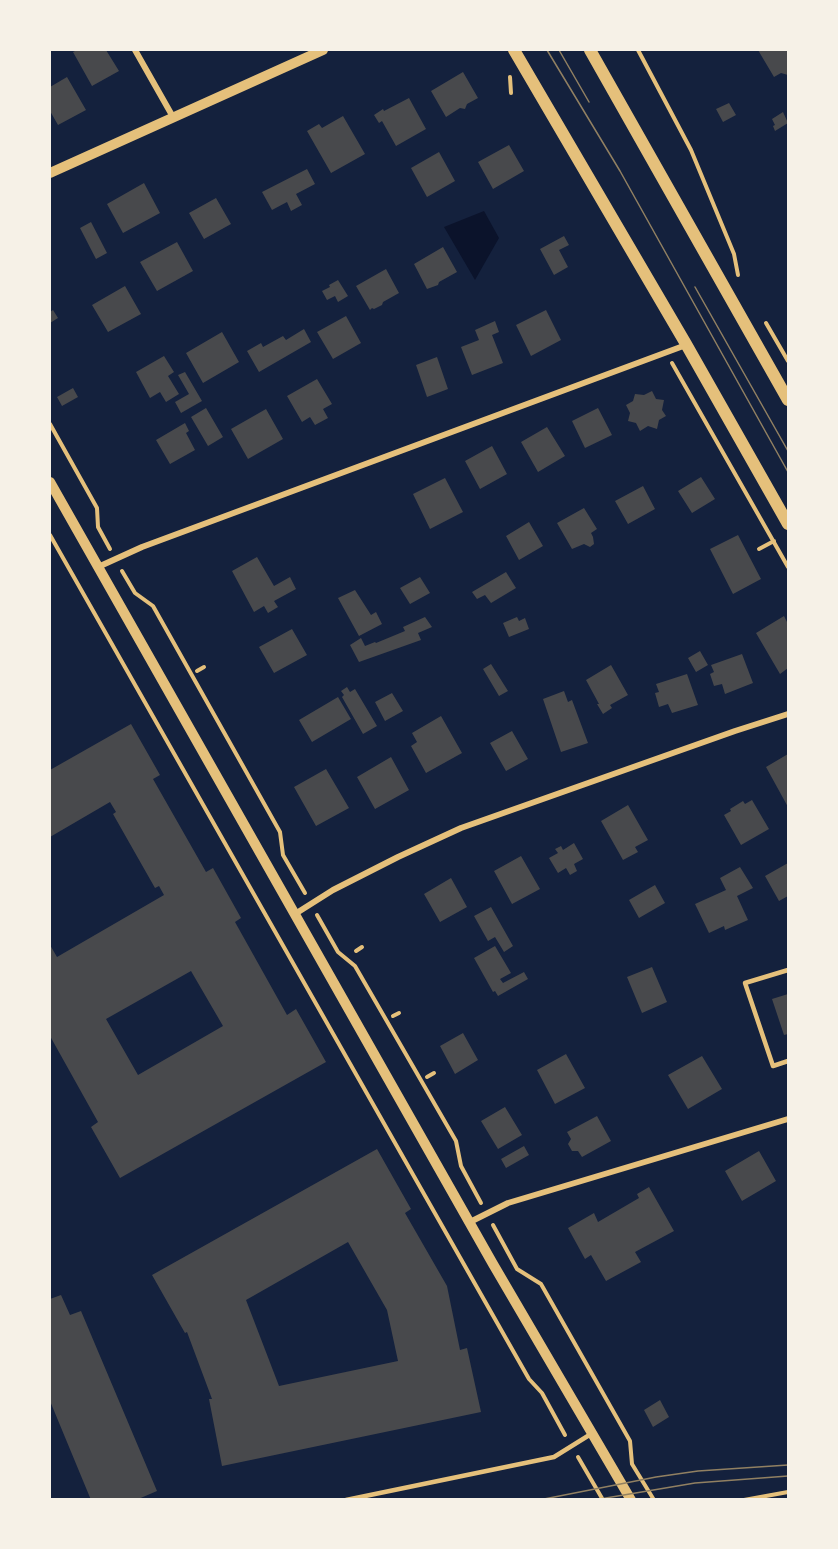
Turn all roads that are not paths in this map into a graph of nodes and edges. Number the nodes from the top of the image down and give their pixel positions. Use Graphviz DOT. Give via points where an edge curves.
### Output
graph roads {
  1 [pos="135,50"];
  2 [pos="323,50"];
  3 [pos="514,50"];
  4 [pos="590,50"];
  5 [pos="310,52"];
  6 [pos="173,117"];
  7 [pos="50,172"];
  8 [pos="686,344"];
  9 [pos="789,400"];
  10 [pos="50,482"];
  11 [pos="789,524"];
  12 [pos="98,567"];
  13 [pos="789,714"];
  14 [pos="295,914"];
  15 [pos="789,970"];
  16 [pos="789,1061"];
  17 [pos="789,1119"];
  18 [pos="470,1222"];
  19 [pos="591,1434"];
  20 [pos="346,1500"];
  21 [pos="631,1500"];
  1 -- 6 [label="street"];
  2 -- 5 [label="street"];
  3 -- 8 [label="main road"];
  4 -- 9 [label="main road"];
  5 -- 6 [label="street"];
  6 -- 7 [label="street"];
  8 -- 11 [label="main road"];
  8 -- 12 [label="street"];
  10 -- 12 [label="street"];
  12 -- 14 [label="street"];
  13 -- 14 [label="street" via="461,828 333,890"];
  14 -- 18 [label="street"];
  15 -- 16 [label="lane" via="746,983 772,1066"];
  17 -- 18 [label="street" via="508,1203"];
  18 -- 19 [label="street"];
  19 -- 20 [label="lane" via="554,1457"];
  19 -- 21 [label="street"];
}
